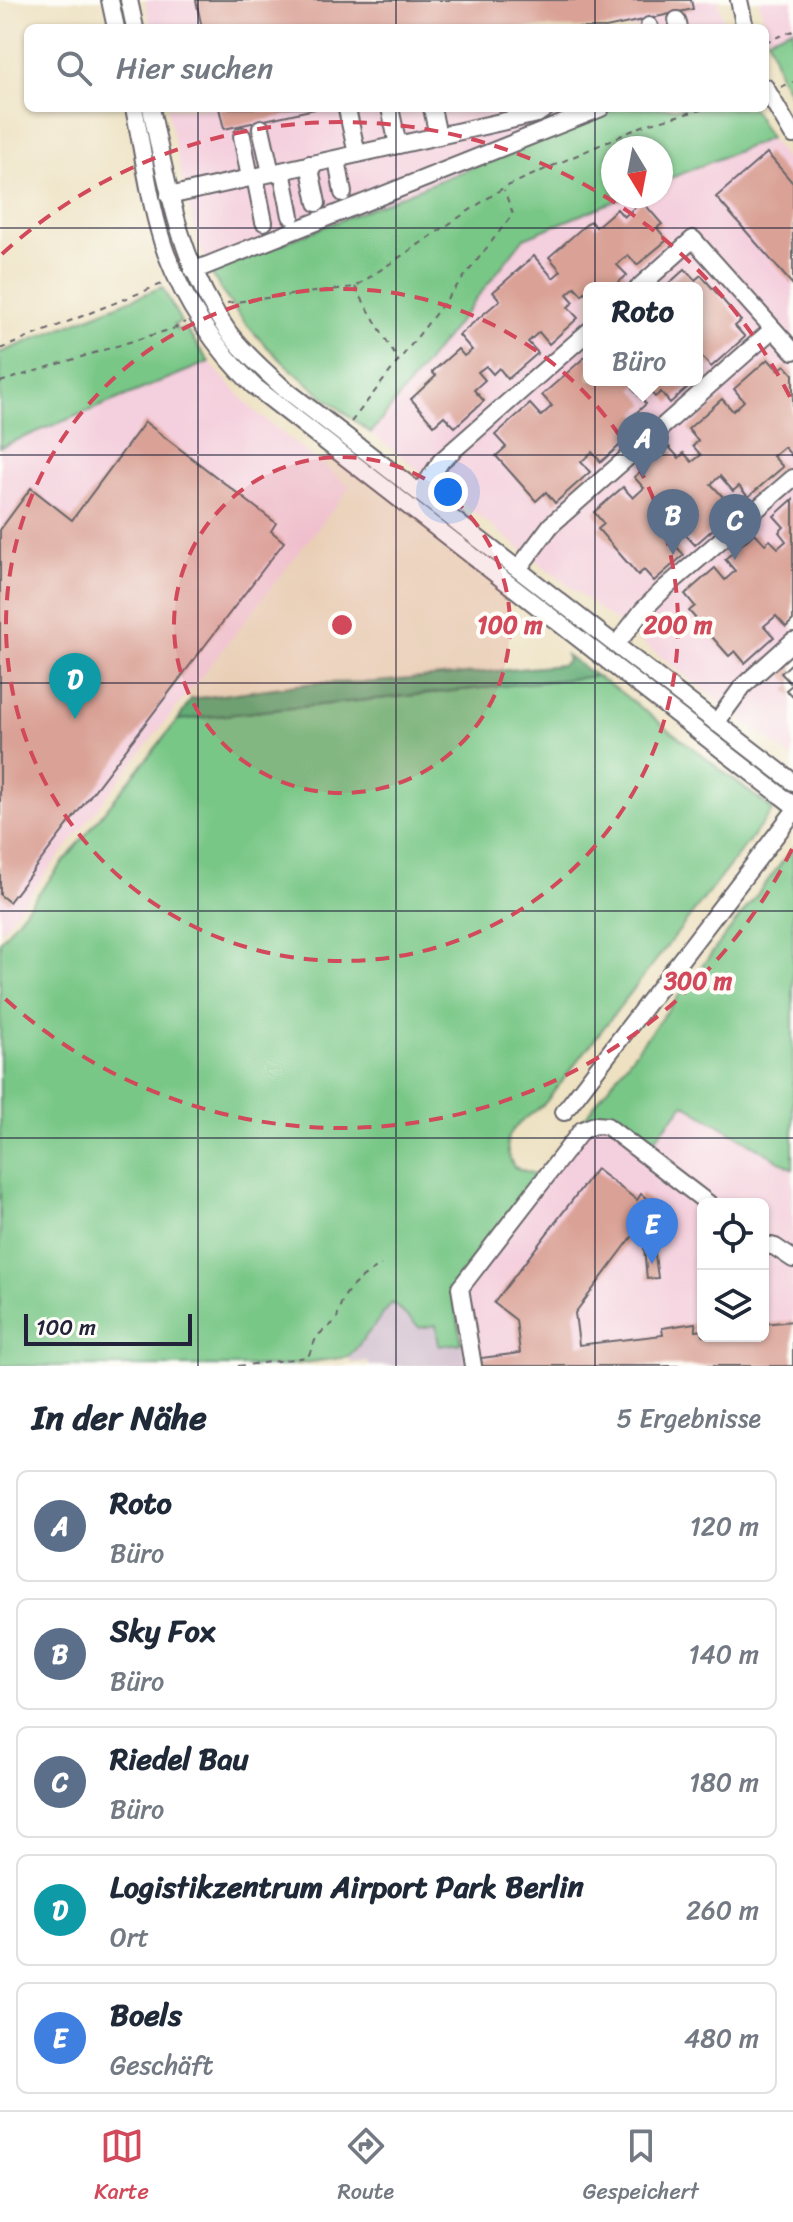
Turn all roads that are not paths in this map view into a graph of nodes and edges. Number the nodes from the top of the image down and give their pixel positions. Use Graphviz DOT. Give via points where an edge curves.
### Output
graph roads {
  1 [pos="110,0"];
  2 [pos="129,0"];
  3 [pos="739,0"];
  4 [pos="115,24"];
  5 [pos="134,24"];
  6 [pos="744,24"];
  7 [pos="769,94"];
  8 [pos="135,112"];
  9 [pos="152,112"];
  10 [pos="348,112"];
  11 [pos="391,112"];
  12 [pos="433,112"];
  13 [pos="540,112"];
  14 [pos="591,112"];
  15 [pos="261,128"];
  16 [pos="793,135"];
  17 [pos="242,136"];
  18 [pos="438,136"];
  19 [pos="398,145"];
  20 [pos="357,154"];
  21 [pos="337,159"];
  22 [pos="309,164"];
  23 [pos="264,175"];
  24 [pos="343,193"];
  25 [pos="169,196"];
  26 [pos="317,203"];
  27 [pos="291,216"];
  28 [pos="264,222"];
  29 [pos="193,271"];
  30 [pos="645,282"];
  31 [pos="773,329"];
  32 [pos="583,336"];
  33 [pos="793,351"];
  34 [pos="251,358"];
  35 [pos="237,369"];
  36 [pos="793,478"];
  37 [pos="420,493"];
  38 [pos="480,550"];
  39 [pos="518,569"];
  40 [pos="793,641"];
  41 [pos="616,645"];
  42 [pos="720,726"];
  43 [pos="713,743"];
  44 [pos="793,782"];
  45 [pos="793,805"];
  46 [pos="793,813"];
  47 [pos="564,1112"];
  48 [pos="701,1198"];
  49 [pos="769,1246"];
  50 [pos="793,1259"];
  51 [pos="473,1366"];
  1 -- 4 [label="street"];
  2 -- 5 [label="street"];
  3 -- 6 [label="street"];
  7 -- 16 [label="street"];
  8 -- 35 [label="street" via="165,250 197,316"];
  9 -- 25 [label="street"];
  10 -- 20 [label="street"];
  11 -- 19 [label="street"];
  12 -- 18 [label="street"];
  13 -- 18 [label="street"];
  14 -- 29 [label="street"];
  15 -- 23 [label="street"];
  17 -- 23 [label="street"];
  18 -- 19 [label="street"];
  19 -- 20 [label="street"];
  20 -- 21 [label="street"];
  21 -- 22 [label="street"];
  21 -- 24 [label="street"];
  22 -- 23 [label="street"];
  22 -- 26 [label="street"];
  23 -- 25 [label="street"];
  23 -- 27 [label="street"];
  23 -- 28 [label="street"];
  25 -- 29 [label="street"];
  29 -- 34 [label="street" via="230,334"];
  30 -- 31 [label="street" via="693,239"];
  31 -- 33 [label="street"];
  31 -- 39 [label="street" via="551,525"];
  32 -- 37 [label="street" via="441,461"];
  34 -- 35 [label="street"];
  34 -- 37 [label="street"];
  35 -- 38 [label="street"];
  36 -- 41 [label="street" via="665,588"];
  37 -- 38 [label="street"];
  38 -- 39 [label="street"];
  38 -- 43 [label="street"];
  39 -- 41 [label="street"];
  40 -- 42 [label="street" via="743,686"];
  41 -- 42 [label="street"];
  42 -- 43 [label="street"];
  42 -- 44 [label="street"];
  43 -- 45 [label="street"];
  46 -- 47 [label="street"];
  48 -- 51 [label="street" via="607,1126 582,1130 460,1288"];
  49 -- 50 [label="street"];
}
